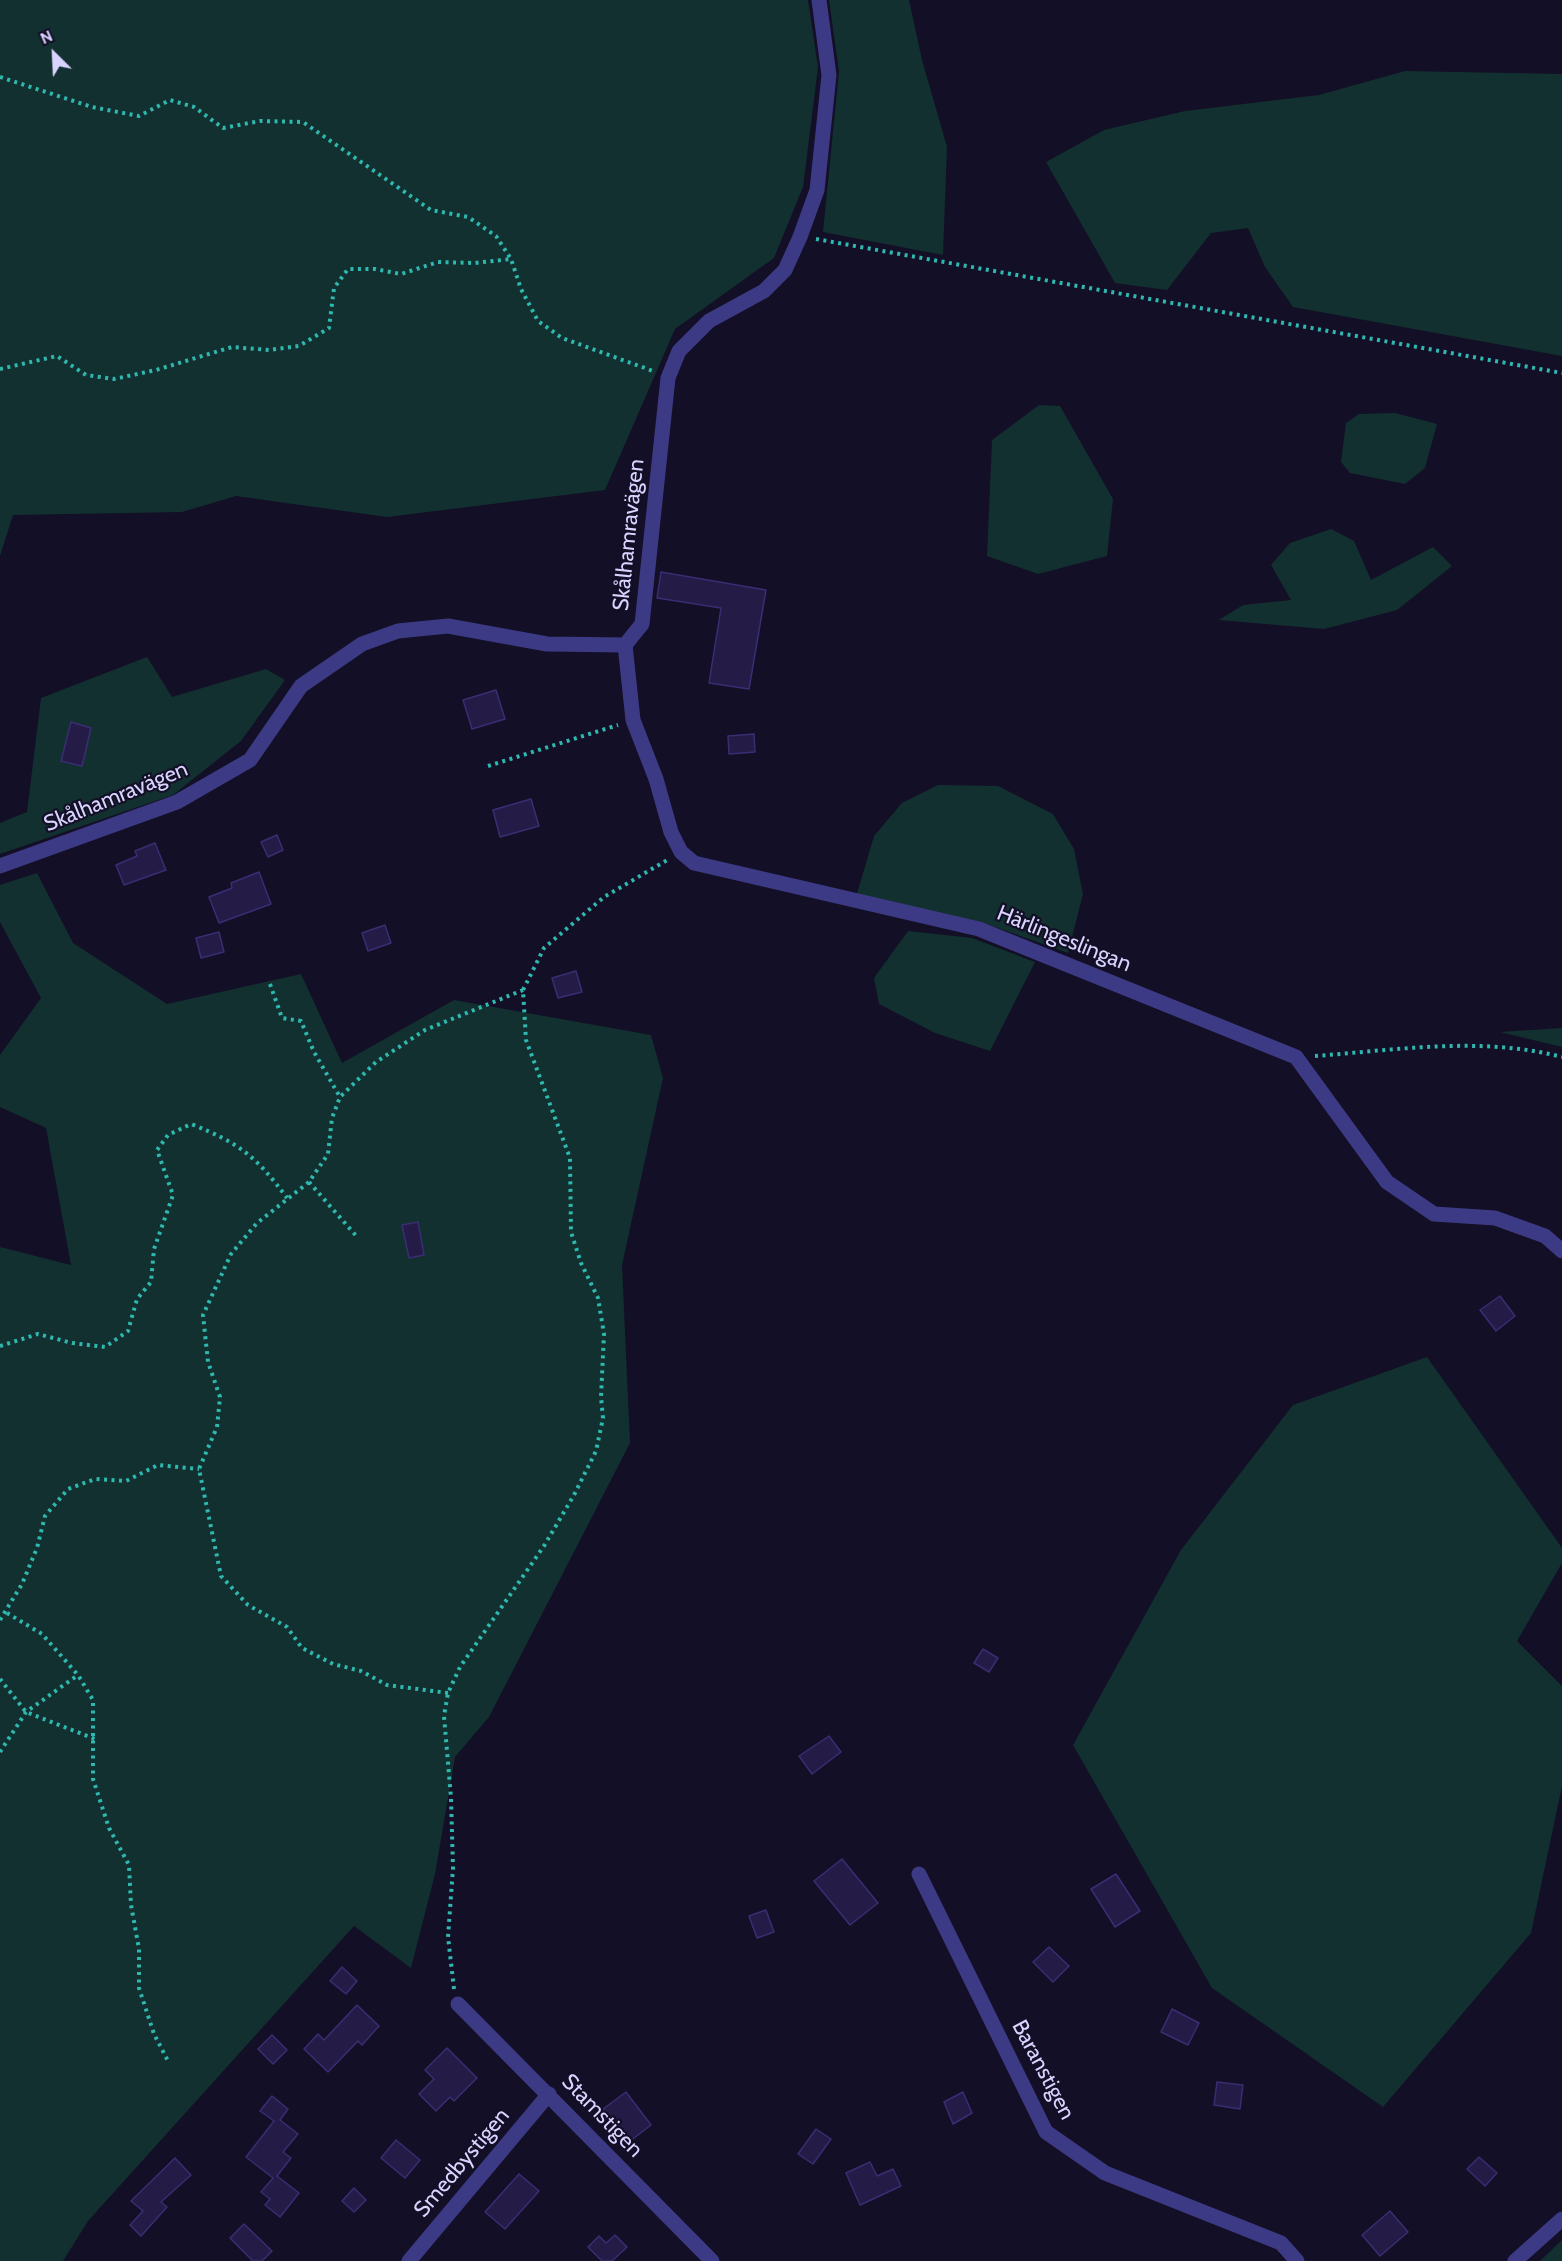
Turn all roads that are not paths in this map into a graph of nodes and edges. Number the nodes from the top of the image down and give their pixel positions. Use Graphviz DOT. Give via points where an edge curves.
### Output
graph roads {
  1 [pos="819,0"];
  2 [pos="625,645"];
  3 [pos="0,866"];
  4 [pos="1562,1251"];
  5 [pos="919,1874"];
  6 [pos="458,2004"];
  7 [pos="549,2094"];
  8 [pos="1562,2219"];
  9 [pos="410,2261"];
  10 [pos="712,2261"];
  11 [pos="1297,2261"];
  12 [pos="1515,2261"];
  1 -- 2 [label="street, Skålhamravägen" via="828,75 817,190 785,270 764,291 709,321 679,351 668,378 642,624"];
  2 -- 3 [label="street, Skålhamravägen" via="546,644 448,626 389,634 362,644 301,686 250,760 177,802"];
  2 -- 4 [label="street, Härlingeslingan" via="633,720 657,779 671,832 681,852 694,863 980,929 1296,1057 1387,1182 1434,1214 1495,1218 1545,1236"];
  5 -- 11 [label="street, Baranstigen" via="1046,2132 1105,2173 1281,2243"];
  6 -- 7 [label="street, Stamstigen"];
  7 -- 9 [label="street, Smedbystigen"];
  7 -- 10 [label="street, Stamstigen"];
  8 -- 12 [label="street"];
}
